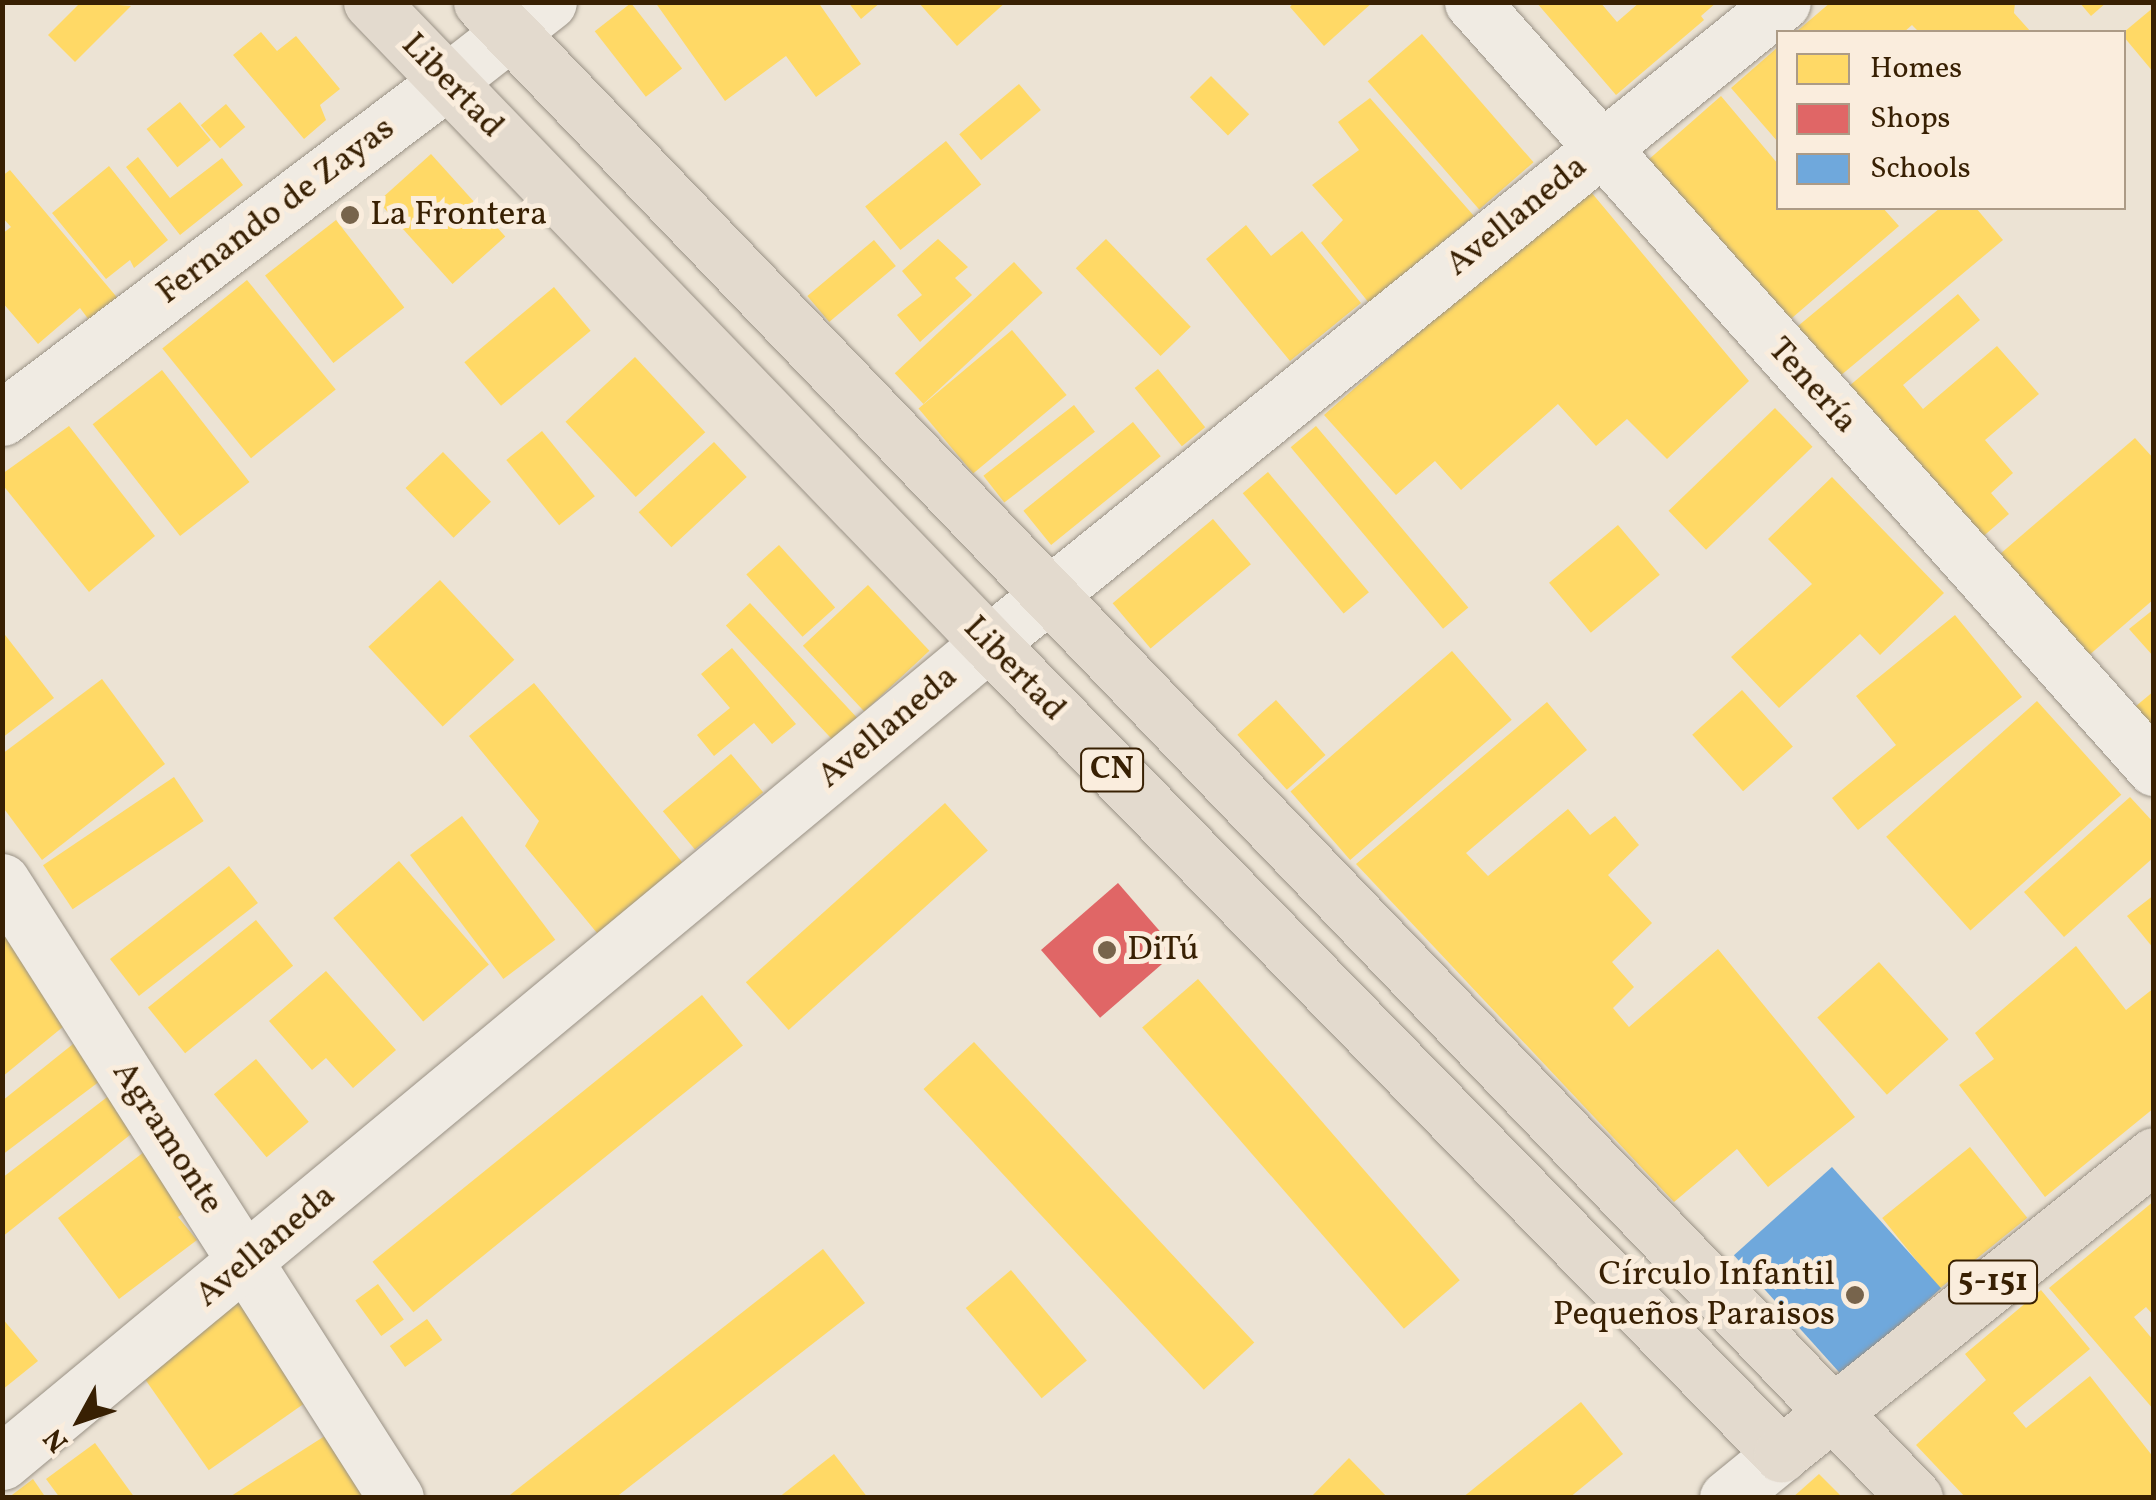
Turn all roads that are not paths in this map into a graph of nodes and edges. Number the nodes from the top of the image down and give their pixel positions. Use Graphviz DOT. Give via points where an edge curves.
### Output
graph roads {
  1 [pos="372,2"];
  2 [pos="1472,2"];
  3 [pos="1783,2"];
  4 [pos="513,12"];
  5 [pos="448,81"];
  6 [pos="1600,149"];
  7 [pos="2,418"];
  8 [pos="1050,594"];
  9 [pos="989,643"];
  10 [pos="2154,768"];
  11 [pos="2,880"];
  12 [pos="2154,1155"];
  13 [pos="246,1263"];
  14 [pos="1833,1410"];
  15 [pos="1781,1454"];
  16 [pos="2,1462"];
  17 [pos="396,1498"];
  18 [pos="1728,1498"];
  19 [pos="1915,1498"];
  1 -- 5 [label="main road, Libertad / CN"];
  2 -- 6 [label="street, Tenería"];
  3 -- 6 [label="street, Avellaneda"];
  4 -- 5 [label="street, Fernando de Zayas"];
  4 -- 8 [label="main road, CN"];
  5 -- 7 [label="street, Fernando de Zayas"];
  5 -- 9 [label="main road, Libertad / CN"];
  6 -- 8 [label="street, Avellaneda"];
  6 -- 10 [label="street, Tenería"];
  8 -- 9 [label="street, Avellaneda"];
  8 -- 14 [label="main road, CN"];
  9 -- 13 [label="street, Avellaneda"];
  9 -- 15 [label="main road, Libertad / CN"];
  11 -- 13 [label="street, Agramonte"];
  12 -- 14 [label="main road, 5-151"];
  13 -- 16 [label="street, Avellaneda"];
  13 -- 17 [label="street, Agramonte"];
  14 -- 15 [label="main road, 5-151"];
  14 -- 19 [label="main road, CN"];
  15 -- 18 [label="street"];
}
